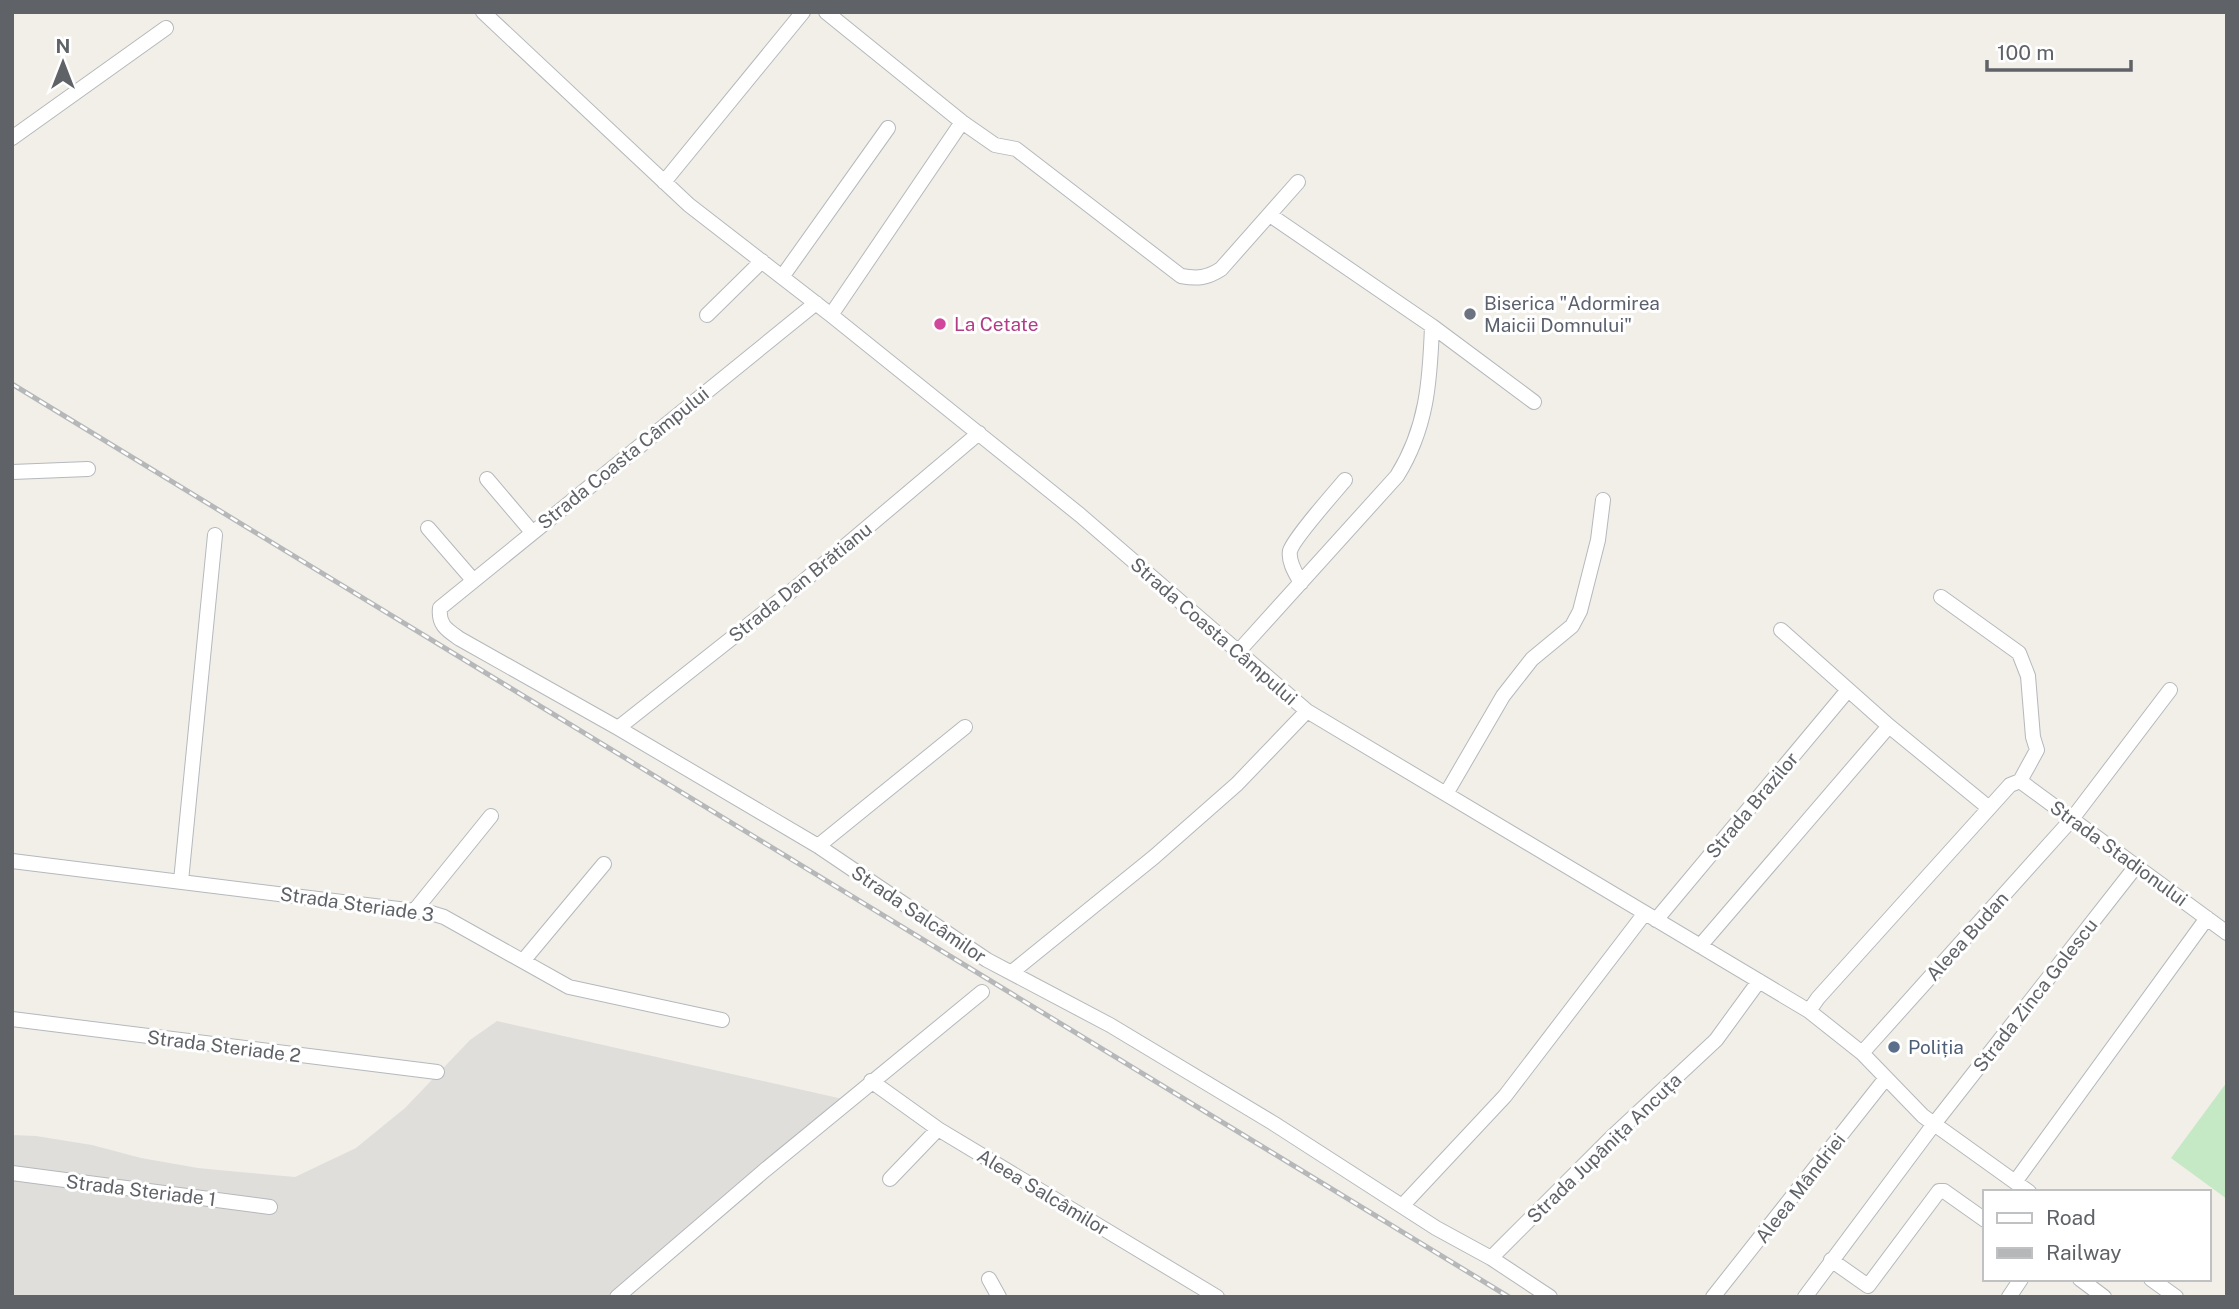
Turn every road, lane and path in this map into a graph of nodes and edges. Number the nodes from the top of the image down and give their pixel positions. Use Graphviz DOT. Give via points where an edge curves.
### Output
graph roads {
  1 [pos="483,12"];
  2 [pos="803,12"];
  3 [pos="827,12"];
  4 [pos="166,29"];
  5 [pos="962,122"];
  6 [pos="888,128"];
  7 [pos="12,138"];
  8 [pos="664,182"];
  9 [pos="1298,183"];
  10 [pos="1270,215"];
  11 [pos="762,261"];
  12 [pos="782,276"];
  13 [pos="816,303"];
  14 [pos="707,315"];
  15 [pos="831,315"];
  16 [pos="1432,326"];
  17 [pos="1534,402"];
  18 [pos="979,433"];
  19 [pos="88,469"];
  20 [pos="12,472"];
  21 [pos="487,479"];
  22 [pos="1345,480"];
  23 [pos="1603,500"];
  24 [pos="428,528"];
  25 [pos="531,532"];
  26 [pos="215,534"];
  27 [pos="473,580"];
  28 [pos="1301,583"];
  29 [pos="1941,597"];
  30 [pos="439,619"];
  31 [pos="1781,631"];
  32 [pos="1237,653"];
  33 [pos="1848,690"];
  34 [pos="2170,690"];
  35 [pos="1307,711"];
  36 [pos="1889,726"];
  37 [pos="965,727"];
  38 [pos="618,728"];
  39 [pos="2020,781"];
  40 [pos="1446,794"];
  41 [pos="1989,808"];
  42 [pos="491,816"];
  43 [pos="2072,819"];
  44 [pos="818,846"];
  45 [pos="12,861"];
  46 [pos="604,864"];
  47 [pos="2137,865"];
  48 [pos="181,881"];
  49 [pos="415,910"];
  50 [pos="1650,916"];
  51 [pos="2207,918"];
  52 [pos="2227,933"];
  53 [pos="1700,946"];
  54 [pos="523,961"];
  55 [pos="1012,972"];
  56 [pos="1759,981"];
  57 [pos="982,992"];
  58 [pos="1808,1011"];
  59 [pos="12,1019"];
  60 [pos="722,1020"];
  61 [pos="1862,1053"];
  62 [pos="437,1072"];
  63 [pos="1886,1078"];
  64 [pos="871,1081"];
  65 [pos="1934,1124"];
  66 [pos="939,1129"];
  67 [pos="12,1173"];
  68 [pos="890,1179"];
  69 [pos="2015,1182"];
  70 [pos="2026,1190"];
  71 [pos="1404,1205"];
  72 [pos="270,1207"];
  73 [pos="1983,1219"];
  74 [pos="1491,1258"];
  75 [pos="1831,1260"];
  76 [pos="989,1279"];
  77 [pos="2020,1281"];
  78 [pos="2083,1281"];
  79 [pos="2154,1281"];
  80 [pos="1864,1291"];
  81 [pos="2171,1295"];
  82 [pos="617,1297"];
  83 [pos="999,1297"];
  84 [pos="1217,1297"];
  85 [pos="1550,1297"];
  86 [pos="1713,1297"];
  87 [pos="1805,1297"];
  88 [pos="2009,1297"];
  89 [pos="2104,1297"];
  1 -- 8 [label="street, Strada Coasta Câmpului"];
  2 -- 8 [label="street"];
  3 -- 5 [label="street"];
  4 -- 7 [label="street"];
  5 -- 10 [label="street" via="995,145 1016,149 1181,276 1209,277 1221,269"];
  5 -- 15 [label="street"];
  6 -- 12 [label="street"];
  8 -- 11 [label="street, Strada Coasta Câmpului"];
  9 -- 10 [label="street"];
  10 -- 16 [label="street"];
  11 -- 12 [label="street, Strada Coasta Câmpului"];
  11 -- 14 [label="street"];
  12 -- 13 [label="street, Strada Coasta Câmpului"];
  13 -- 15 [label="street, Strada Coasta Câmpului"];
  13 -- 25 [label="street, Strada Coasta Câmpului"];
  15 -- 18 [label="street, Strada Coasta Câmpului"];
  16 -- 17 [label="street"];
  16 -- 28 [label="street" via="1430,383 1410,455 1397,476"];
  18 -- 32 [label="street, Strada Coasta Câmpului"];
  18 -- 38 [label="street, Strada Dan Brătianu"];
  19 -- 20 [label="street"];
  21 -- 25 [label="street"];
  22 -- 28 [label="street" via="1290,551"];
  23 -- 40 [label="street" via="1598,540 1572,626 1532,659 1503,696"];
  24 -- 27 [label="street"];
  25 -- 27 [label="street, Strada Coasta Câmpului"];
  26 -- 48 [label="street"];
  27 -- 30 [label="street, Strada Coasta Câmpului" via="440,608"];
  28 -- 32 [label="street"];
  29 -- 39 [label="street" via="2019,653 2028,676 2037,750"];
  30 -- 38 [label="street, Strada Salcâmilor" via="460,639"];
  31 -- 33 [label="street"];
  32 -- 35 [label="street, Strada Coasta Câmpului"];
  33 -- 36 [label="street"];
  33 -- 50 [label="street, Strada Brazilor"];
  34 -- 43 [label="street, Aleea Budan"];
  35 -- 40 [label="street, Strada Coasta Câmpului"];
  35 -- 55 [label="street" via="1228,792"];
  36 -- 41 [label="street"];
  36 -- 53 [label="street"];
  37 -- 44 [label="street"];
  38 -- 44 [label="street, Strada Salcâmilor"];
  39 -- 41 [label="street" via="2010,785"];
  39 -- 43 [label="street, Strada Stadionului"];
  40 -- 50 [label="street, Strada Coasta Câmpului"];
  41 -- 58 [label="street"];
  42 -- 49 [label="street"];
  43 -- 47 [label="street, Strada Stadionului"];
  43 -- 61 [label="street, Aleea Budan"];
  44 -- 55 [label="street, Strada Salcâmilor" via="986,960"];
  45 -- 48 [label="street, Strada Steriade 3"];
  46 -- 54 [label="street"];
  47 -- 51 [label="street, Strada Stadionului"];
  47 -- 65 [label="street, Strada Zinca Golescu"];
  48 -- 49 [label="street, Strada Steriade 3"];
  49 -- 54 [label="street, Strada Steriade 3" via="444,916"];
  50 -- 53 [label="street, Strada Coasta Câmpului"];
  50 -- 71 [label="street" via="1505,1096"];
  51 -- 52 [label="street"];
  51 -- 69 [label="street, Strada Stadionului"];
  53 -- 56 [label="street, Strada Coasta Câmpului"];
  54 -- 60 [label="street, Strada Steriade 3" via="569,986"];
  55 -- 71 [label="street, Strada Salcâmilor" via="1121,1032"];
  56 -- 58 [label="street, Strada Coasta Câmpului"];
  56 -- 74 [label="street, Strada Jupânița Ancuța" via="1709,1047"];
  57 -- 64 [label="street"];
  58 -- 61 [label="street, Strada Coasta Câmpului"];
  59 -- 62 [label="street, Strada Steriade 2"];
  61 -- 63 [label="street, Strada Coasta Câmpului"];
  63 -- 65 [label="street, Strada Coasta Câmpului"];
  63 -- 86 [label="street, Aleea Mândriei"];
  64 -- 66 [label="street, Aleea Salcâmilor"];
  64 -- 82 [label="street"];
  65 -- 69 [label="street, Strada Coasta Câmpului"];
  65 -- 75 [label="street"];
  66 -- 68 [label="street"];
  66 -- 84 [label="street, Aleea Salcâmilor"];
  67 -- 72 [label="street, Strada Steriade 1"];
  69 -- 70 [label="street, Strada Coasta Câmpului"];
  71 -- 74 [label="street, Strada Salcâmilor"];
  73 -- 80 [label="street" via="1939,1191"];
  74 -- 85 [label="street"];
  75 -- 80 [label="street"];
  75 -- 87 [label="street"];
  76 -- 83 [label="street"];
  77 -- 88 [label="street"];
  78 -- 89 [label="street"];
  79 -- 81 [label="street"];
}
